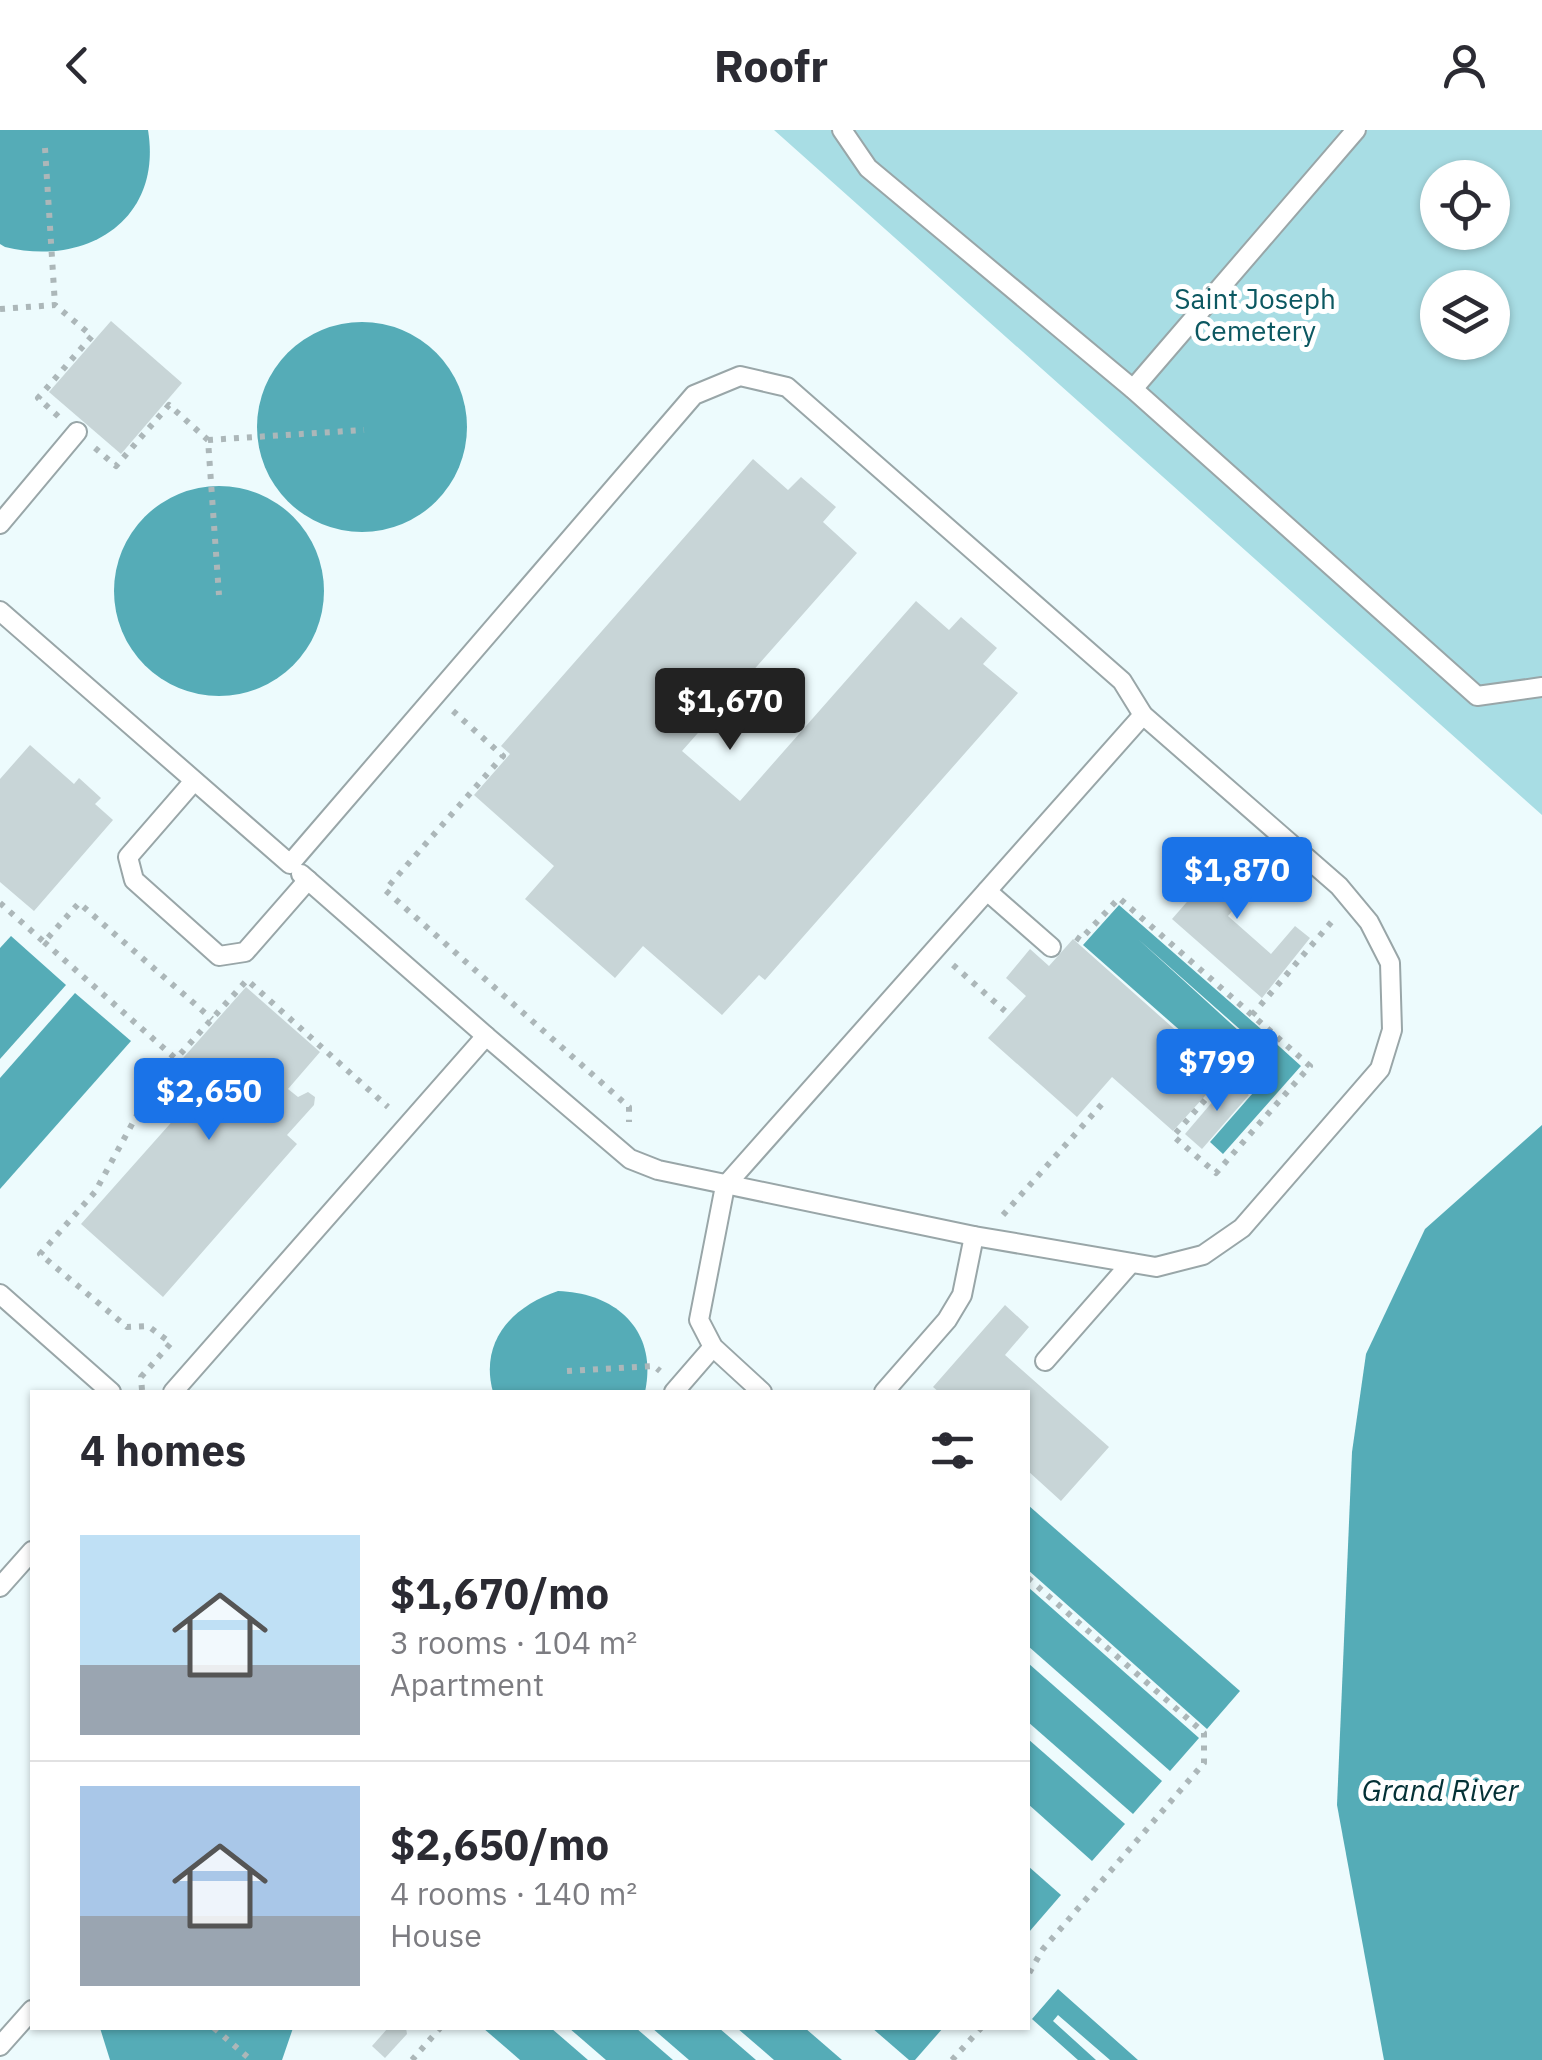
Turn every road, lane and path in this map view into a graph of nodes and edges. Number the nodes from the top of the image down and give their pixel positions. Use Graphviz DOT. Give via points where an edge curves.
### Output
graph roads {
  1 [pos="842,130"];
  2 [pos="1356,130"];
  3 [pos="45,148"];
  4 [pos="55,305"];
  5 [pos="0,309"];
  6 [pos="1133,390"];
  7 [pos="364,430"];
  8 [pos="77,432"];
  9 [pos="208,440"];
  10 [pos="0,524"];
  11 [pos="219,595"];
  12 [pos="0,612"];
  13 [pos="1542,687"];
  14 [pos="436,695"];
  15 [pos="1144,715"];
  16 [pos="194,781"];
  17 [pos="290,864"];
  18 [pos="308,880"];
  19 [pos="987,891"];
  20 [pos="1351,900"];
  21 [pos="0,903"];
  22 [pos="44,942"];
  23 [pos="1051,947"];
  24 [pos="935,949"];
  25 [pos="1004,1011"];
  26 [pos="1252,1015"];
  27 [pos="212,1019"];
  28 [pos="1268,1029"];
  29 [pos="486,1036"];
  30 [pos="176,1059"];
  31 [pos="1102,1104"];
  32 [pos="408,1125"];
  33 [pos="630,1158"];
  34 [pos="725,1186"];
  35 [pos="978,1237"];
  36 [pos="1131,1263"];
  37 [pos="0,1294"];
  38 [pos="712,1347"];
  39 [pos="1045,1361"];
  40 [pos="654,1366"];
  41 [pos="566,1372"];
  42 [pos="109,1390"];
  43 [pos="142,1390"];
  44 [pos="174,1390"];
  45 [pos="676,1390"];
  46 [pos="760,1390"];
  47 [pos="886,1390"];
  48 [pos="30,1553"];
  49 [pos="1030,1580"];
  50 [pos="0,1588"];
  51 [pos="1030,1971"];
  52 [pos="30,2012"];
  53 [pos="216,2030"];
  54 [pos="438,2030"];
  55 [pos="979,2030"];
  56 [pos="0,2046"];
  57 [pos="251,2060"];
  58 [pos="412,2060"];
  59 [pos="952,2060"];
  1 -- 6 [label="lane" via="868,168"];
  2 -- 6 [label="lane"];
  3 -- 4 [label="path"];
  4 -- 5 [label="path"];
  4 -- 8 [label="path" via="92,336 38,398"];
  6 -- 13 [label="lane" via="1478,696"];
  7 -- 9 [label="path"];
  8 -- 9 [label="path" via="116,466 169,406"];
  8 -- 10 [label="lane"];
  9 -- 11 [label="path"];
  12 -- 16 [label="lane"];
  14 -- 15 [label="lane" via="694,395 740,376 787,387 1122,681"];
  14 -- 17 [label="lane"];
  14 -- 33 [label="path" via="503,756 385,890 629,1108"];
  15 -- 19 [label="lane"];
  15 -- 20 [label="lane"];
  16 -- 17 [label="lane"];
  16 -- 18 [label="lane" via="128,857 134,880 219,956 244,952"];
  17 -- 18 [label="lane"];
  18 -- 29 [label="lane"];
  19 -- 23 [label="lane"];
  19 -- 24 [label="lane"];
  20 -- 26 [label="path"];
  20 -- 36 [label="lane" via="1390,962 1392,1030 1380,1069 1242,1228 1203,1256 1156,1267"];
  21 -- 22 [label="path"];
  22 -- 27 [label="path" via="79,902"];
  22 -- 30 [label="path"];
  23 -- 26 [label="path" via="1066,929 1080,940 1119,898"];
  24 -- 25 [label="path"];
  24 -- 34 [label="lane"];
  26 -- 28 [label="path"];
  27 -- 30 [label="path"];
  27 -- 32 [label="path" via="247,980"];
  28 -- 28 [label="path" via="1310,1066 1216,1174 1173,1136"];
  29 -- 32 [label="lane"];
  29 -- 33 [label="lane"];
  30 -- 43 [label="path" via="155,1082 95,1192 40,1254 127,1326 148,1326 171,1344 141,1377"];
  31 -- 35 [label="path"];
  32 -- 44 [label="lane"];
  33 -- 34 [label="lane"];
  34 -- 35 [label="lane"];
  34 -- 38 [label="lane" via="699,1320"];
  35 -- 36 [label="lane"];
  35 -- 47 [label="lane" via="962,1295 947,1320"];
  36 -- 39 [label="lane"];
  37 -- 42 [label="lane"];
  38 -- 45 [label="lane"];
  38 -- 46 [label="lane"];
  40 -- 41 [label="path"];
  48 -- 50 [label="lane"];
  49 -- 51 [label="path" via="1204,1733 1204,1763"];
  52 -- 56 [label="lane"];
  53 -- 57 [label="path"];
  54 -- 58 [label="path"];
  55 -- 59 [label="path"];
}
